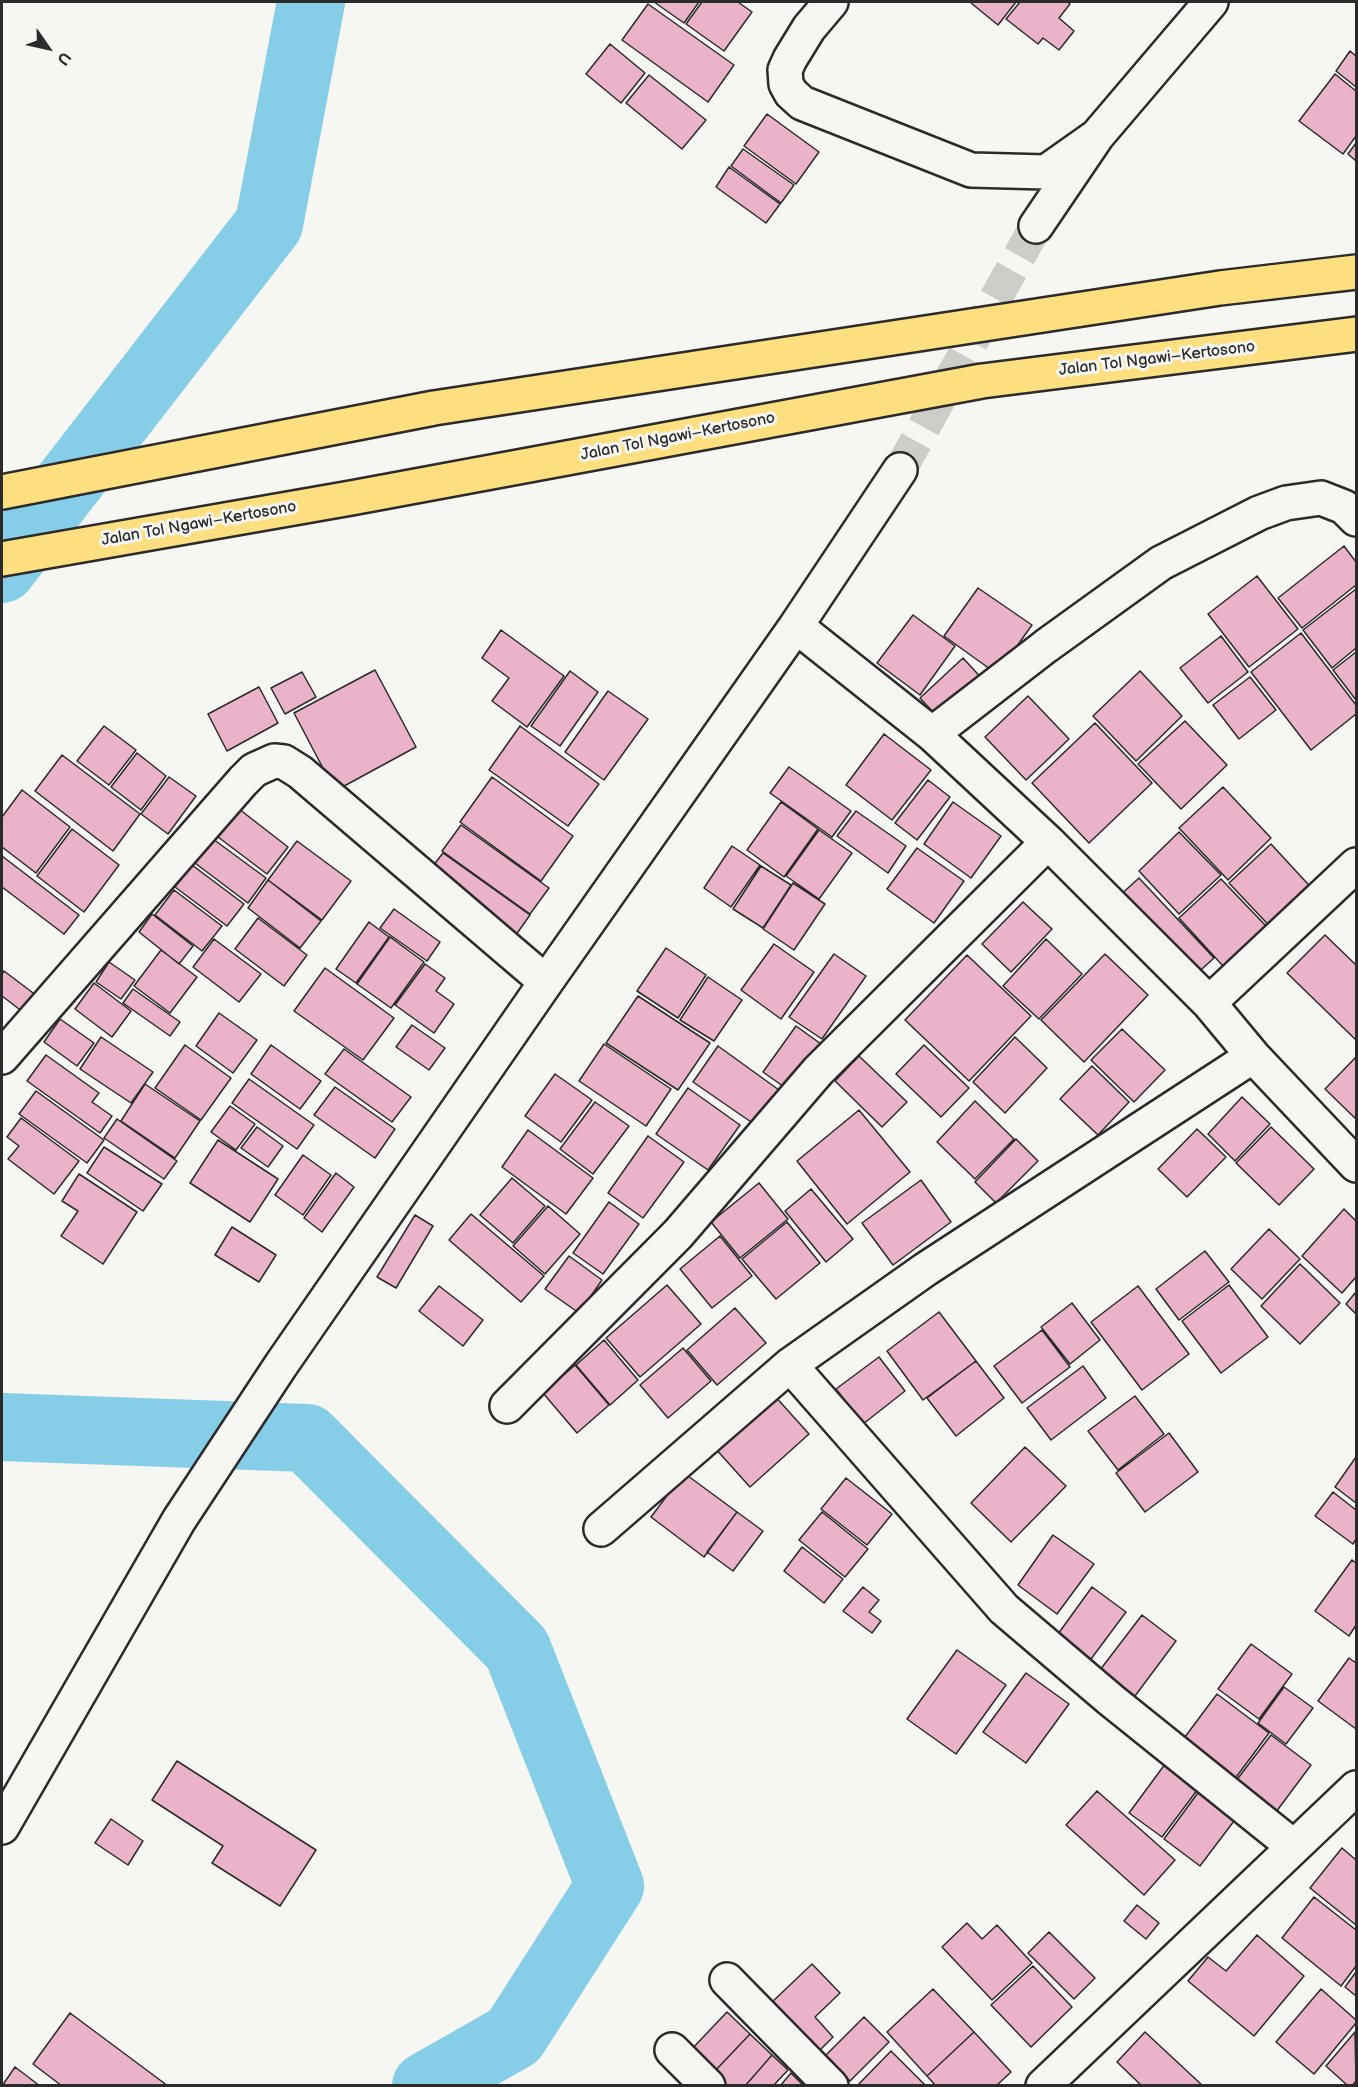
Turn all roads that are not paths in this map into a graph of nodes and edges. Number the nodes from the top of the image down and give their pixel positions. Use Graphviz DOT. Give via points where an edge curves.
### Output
graph roads {
  1 [pos="831,2"];
  2 [pos="1211,2"];
  3 [pos="1097,136"];
  4 [pos="1036,226"];
  5 [pos="1356,272"];
  6 [pos="1356,334"];
  7 [pos="900,470"];
  8 [pos="2,492"];
  9 [pos="1356,519"];
  10 [pos="2,560"];
  11 [pos="796,626"];
  12 [pos="932,734"];
  13 [pos="1048,842"];
  14 [pos="1356,865"];
  15 [pos="546,982"];
  16 [pos="1209,1003"];
  17 [pos="1253,1056"];
  18 [pos="2,1057"];
  19 [pos="1354,1157"];
  20 [pos="790,1365"];
  21 [pos="507,1406"];
  22 [pos="601,1529"];
  23 [pos="1356,1788"];
  24 [pos="2,1827"];
  25 [pos="1293,1847"];
  26 [pos="727,1980"];
  27 [pos="672,2050"];
  28 [pos="708,2085"];
  29 [pos="831,2085"];
  30 [pos="1043,2085"];
  1 -- 3 [label="street" via="809,28 785,70 786,84 802,103 971,170 1046,172"];
  2 -- 3 [label="street"];
  3 -- 4 [label="street"];
  5 -- 8 [label="highway" via="1220,288 434,408"];
  6 -- 10 [label="highway, Jalan Tol Ngawi–Kertosono" via="982,381"];
  7 -- 11 [label="street"];
  9 -- 12 [label="street" via="1344,507 1321,498 1286,503 1259,513 1161,563"];
  11 -- 12 [label="street"];
  11 -- 15 [label="street"];
  12 -- 13 [label="street"];
  13 -- 16 [label="street"];
  13 -- 21 [label="street" via="818,1071 678,1234"];
  14 -- 16 [label="street"];
  15 -- 18 [label="street" via="300,772 274,761 254,770 243,781"];
  15 -- 24 [label="street" via="281,1365 179,1520"];
  16 -- 17 [label="street"];
  17 -- 19 [label="street"];
  17 -- 20 [label="street" via="926,1269"];
  20 -- 22 [label="street"];
  20 -- 25 [label="street" via="1004,1609"];
  23 -- 25 [label="street"];
  25 -- 30 [label="street"];
  26 -- 29 [label="street"];
  27 -- 28 [label="street"];
}
